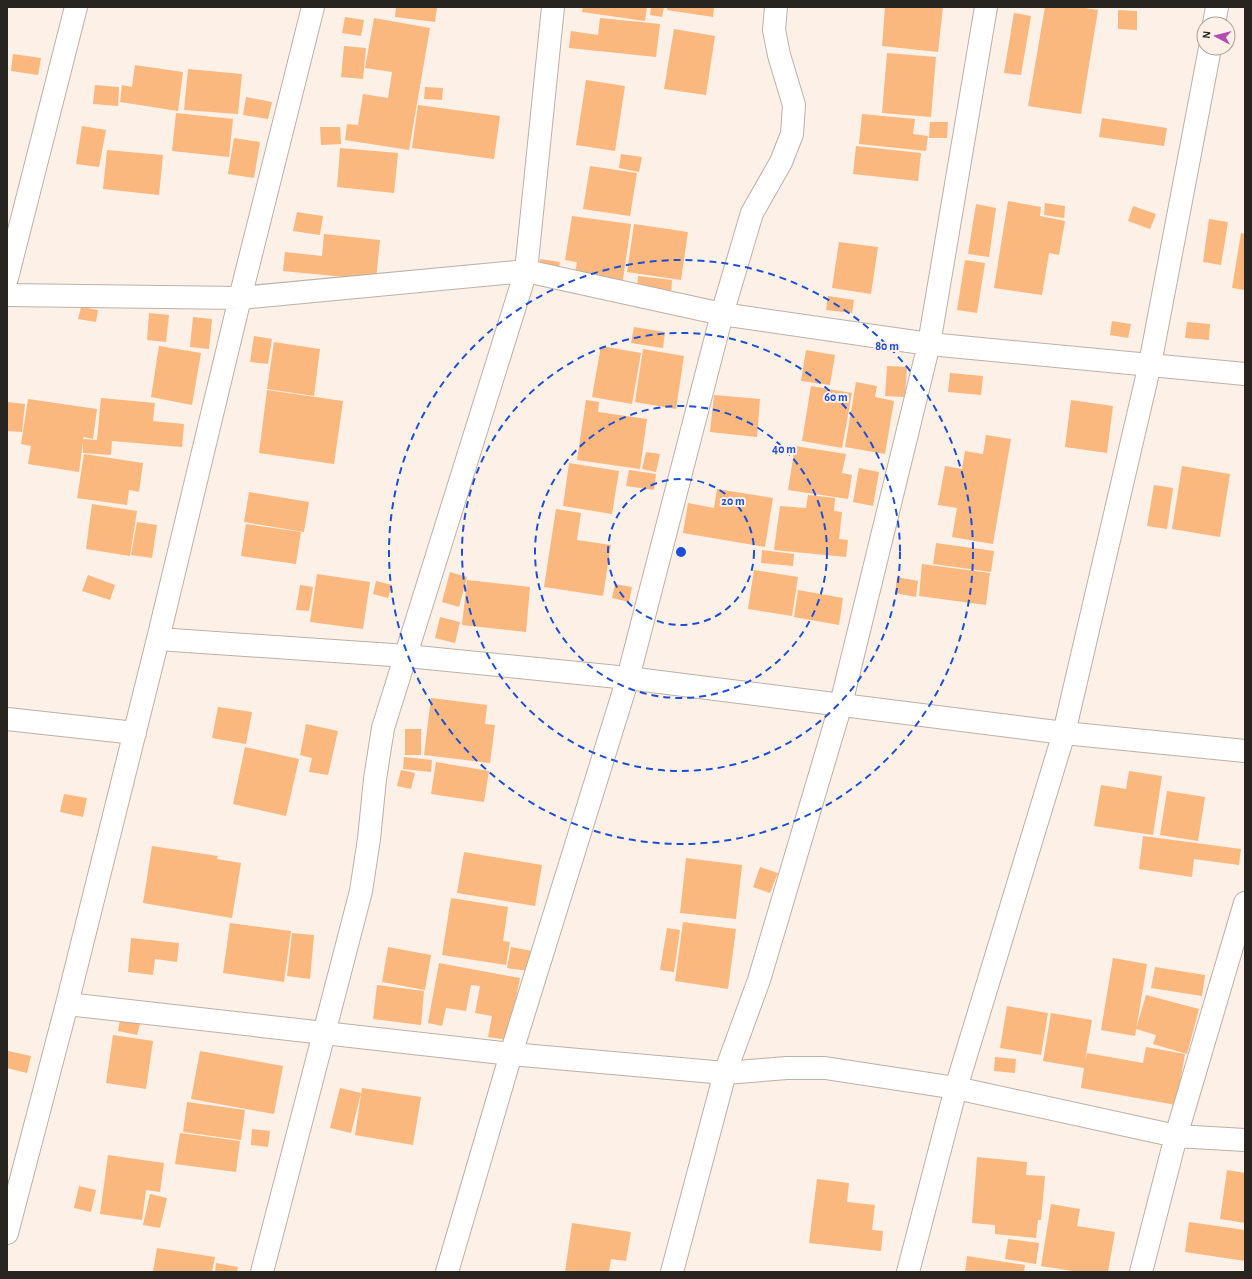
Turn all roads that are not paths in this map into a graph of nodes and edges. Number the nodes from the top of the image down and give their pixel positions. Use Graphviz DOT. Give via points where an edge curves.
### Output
graph roads {
  1 [pos="76,7"];
  2 [pos="314,7"];
  3 [pos="553,7"];
  4 [pos="776,7"];
  5 [pos="986,7"];
  6 [pos="1208,56"];
  7 [pos="526,270"];
  8 [pos="7,278"];
  9 [pos="7,295"];
  10 [pos="240,298"];
  11 [pos="722,314"];
  12 [pos="929,344"];
  13 [pos="1150,364"];
  14 [pos="1245,374"];
  15 [pos="158,639"];
  16 [pos="407,656"];
  17 [pos="628,678"];
  18 [pos="841,704"];
  19 [pos="7,719"];
  20 [pos="134,733"];
  21 [pos="1064,733"];
  22 [pos="1245,751"];
  23 [pos="1245,903"];
  24 [pos="67,1004"];
  25 [pos="323,1033"];
  26 [pos="511,1054"];
  27 [pos="725,1073"];
  28 [pos="956,1088"];
  29 [pos="1176,1136"];
  30 [pos="1245,1140"];
  31 [pos="14,1175"];
  32 [pos="7,1233"];
  33 [pos="262,1272"];
  34 [pos="446,1272"];
  35 [pos="672,1272"];
  36 [pos="908,1272"];
  37 [pos="1141,1272"];
  1 -- 8 [label="street"];
  2 -- 10 [label="street"];
  3 -- 7 [label="street"];
  4 -- 11 [label="street" via="774,30 794,106 792,134 781,162 752,213"];
  5 -- 12 [label="street"];
  6 -- 13 [label="street"];
  7 -- 10 [label="street"];
  7 -- 11 [label="street"];
  7 -- 16 [label="street"];
  9 -- 10 [label="street"];
  10 -- 15 [label="street"];
  11 -- 12 [label="street"];
  11 -- 17 [label="street"];
  12 -- 13 [label="street"];
  12 -- 18 [label="street"];
  13 -- 14 [label="street"];
  13 -- 21 [label="street"];
  15 -- 16 [label="street"];
  15 -- 20 [label="street"];
  16 -- 17 [label="street"];
  16 -- 25 [label="street" via="383,728 361,891"];
  17 -- 18 [label="street"];
  17 -- 26 [label="street"];
  18 -- 21 [label="street"];
  18 -- 27 [label="street" via="759,980"];
  19 -- 20 [label="street"];
  20 -- 24 [label="street"];
  21 -- 22 [label="street"];
  21 -- 28 [label="street"];
  23 -- 29 [label="street"];
  24 -- 25 [label="street"];
  24 -- 31 [label="street"];
  25 -- 26 [label="street"];
  25 -- 33 [label="street"];
  26 -- 27 [label="street"];
  26 -- 34 [label="street"];
  27 -- 28 [label="street" via="825,1068"];
  27 -- 35 [label="street"];
  28 -- 29 [label="street"];
  28 -- 36 [label="street"];
  29 -- 30 [label="street"];
  29 -- 37 [label="street"];
  31 -- 32 [label="street"];
}
